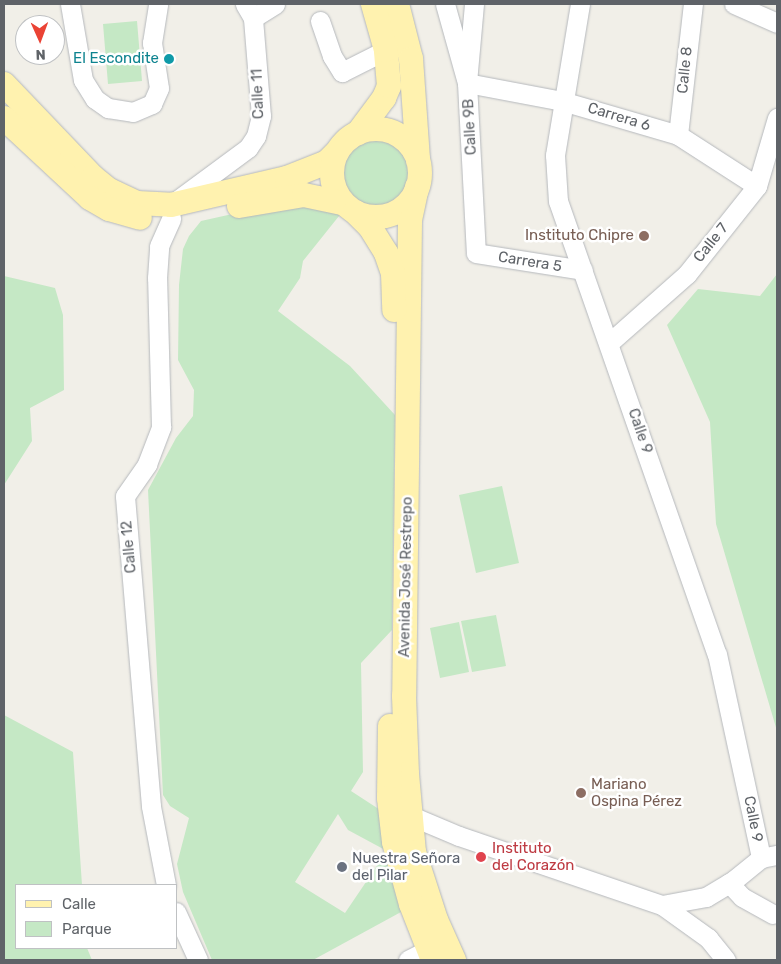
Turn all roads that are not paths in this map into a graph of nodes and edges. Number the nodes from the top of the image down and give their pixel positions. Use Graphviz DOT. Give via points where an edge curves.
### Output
graph roads {
  1 [pos="70,4"];
  2 [pos="158,4"];
  3 [pos="275,4"];
  4 [pos="372,4"];
  5 [pos="396,4"];
  6 [pos="445,4"];
  7 [pos="474,4"];
  8 [pos="580,4"];
  9 [pos="693,4"];
  10 [pos="734,4"];
  11 [pos="249,11"];
  12 [pos="320,21"];
  13 [pos="777,23"];
  14 [pos="386,50"];
  15 [pos="467,83"];
  16 [pos="4,84"];
  17 [pos="562,100"];
  18 [pos="4,118"];
  19 [pos="777,118"];
  20 [pos="358,133"];
  21 [pos="678,136"];
  22 [pos="336,153"];
  23 [pos="418,162"];
  24 [pos="757,186"];
  25 [pos="417,187"];
  26 [pos="349,207"];
  27 [pos="171,212"];
  28 [pos="476,253"];
  29 [pos="583,270"];
  30 [pos="609,342"];
  31 [pos="389,798"];
  32 [pos="409,815"];
  33 [pos="769,856"];
  34 [pos="166,884"];
  35 [pos="729,884"];
  36 [pos="662,905"];
  37 [pos="773,914"];
  38 [pos="178,916"];
  39 [pos="423,957"];
  40 [pos="198,960"];
  41 [pos="454,960"];
  42 [pos="726,960"];
  1 -- 2 [label="street" via="83,80 95,99 108,108 133,112 152,104 159,88 152,43"];
  3 -- 11 [label="street"];
  4 -- 14 [label="main road"];
  5 -- 23 [label="main road" via="411,59"];
  6 -- 15 [label="street, Calle 9B"];
  7 -- 15 [label="street"];
  8 -- 17 [label="street, Calle 9"];
  9 -- 21 [label="street, Calle 8"];
  10 -- 13 [label="street"];
  11 -- 27 [label="street, Calle 11" via="261,116 256,136 248,148"];
  12 -- 14 [label="street" via="332,56 342,72"];
  14 -- 20 [label="main road" via="388,86 384,98"];
  15 -- 17 [label="street, Carrera 6"];
  15 -- 28 [label="street, Calle 9B"];
  16 -- 27 [label="main road" via="109,190 137,203"];
  17 -- 21 [label="street, Carrera 6"];
  17 -- 29 [label="street, Calle 9" via="556,155 558,201"];
  18 -- 27 [label="main road" via="90,198 132,217"];
  19 -- 24 [label="street, Calle 7"];
  20 -- 22 [label="main road" via="345,141"];
  20 -- 23 [label="main road" via="383,130 395,133 410,146"];
  21 -- 24 [label="street, Carrera 6"];
  22 -- 26 [label="main road" via="332,179"];
  22 -- 27 [label="main road" via="326,162 287,178"];
  23 -- 25 [label="main road"];
  24 -- 30 [label="street, Calle 7" via="687,274"];
  25 -- 26 [label="main road" via="407,203 392,214 373,216"];
  25 -- 32 [label="main road, Avenida José Restrepo" via="410,221 404,696"];
  26 -- 27 [label="main road" via="304,195"];
  26 -- 31 [label="main road, Avenida José Restrepo" via="370,227 382,245 393,274 395,407"];
  27 -- 34 [label="street, Calle 12" via="159,246 157,278 161,427 147,464 125,496 151,806"];
  28 -- 29 [label="street, Carrera 5"];
  29 -- 30 [label="street, Calle 9"];
  30 -- 33 [label="street, Calle 9" via="717,654"];
  31 -- 32 [label="street"];
  31 -- 39 [label="main road, Avenida José Restrepo" via="394,842"];
  32 -- 36 [label="street" via="460,836"];
  32 -- 41 [label="main road, Avenida José Restrepo" via="414,852 436,920"];
  33 -- 35 [label="street, Calle 9"];
  35 -- 36 [label="street, Calle 9" via="706,897"];
  35 -- 37 [label="street" via="742,898"];
  36 -- 42 [label="street" via="708,938"];
  38 -- 40 [label="street"];
}
